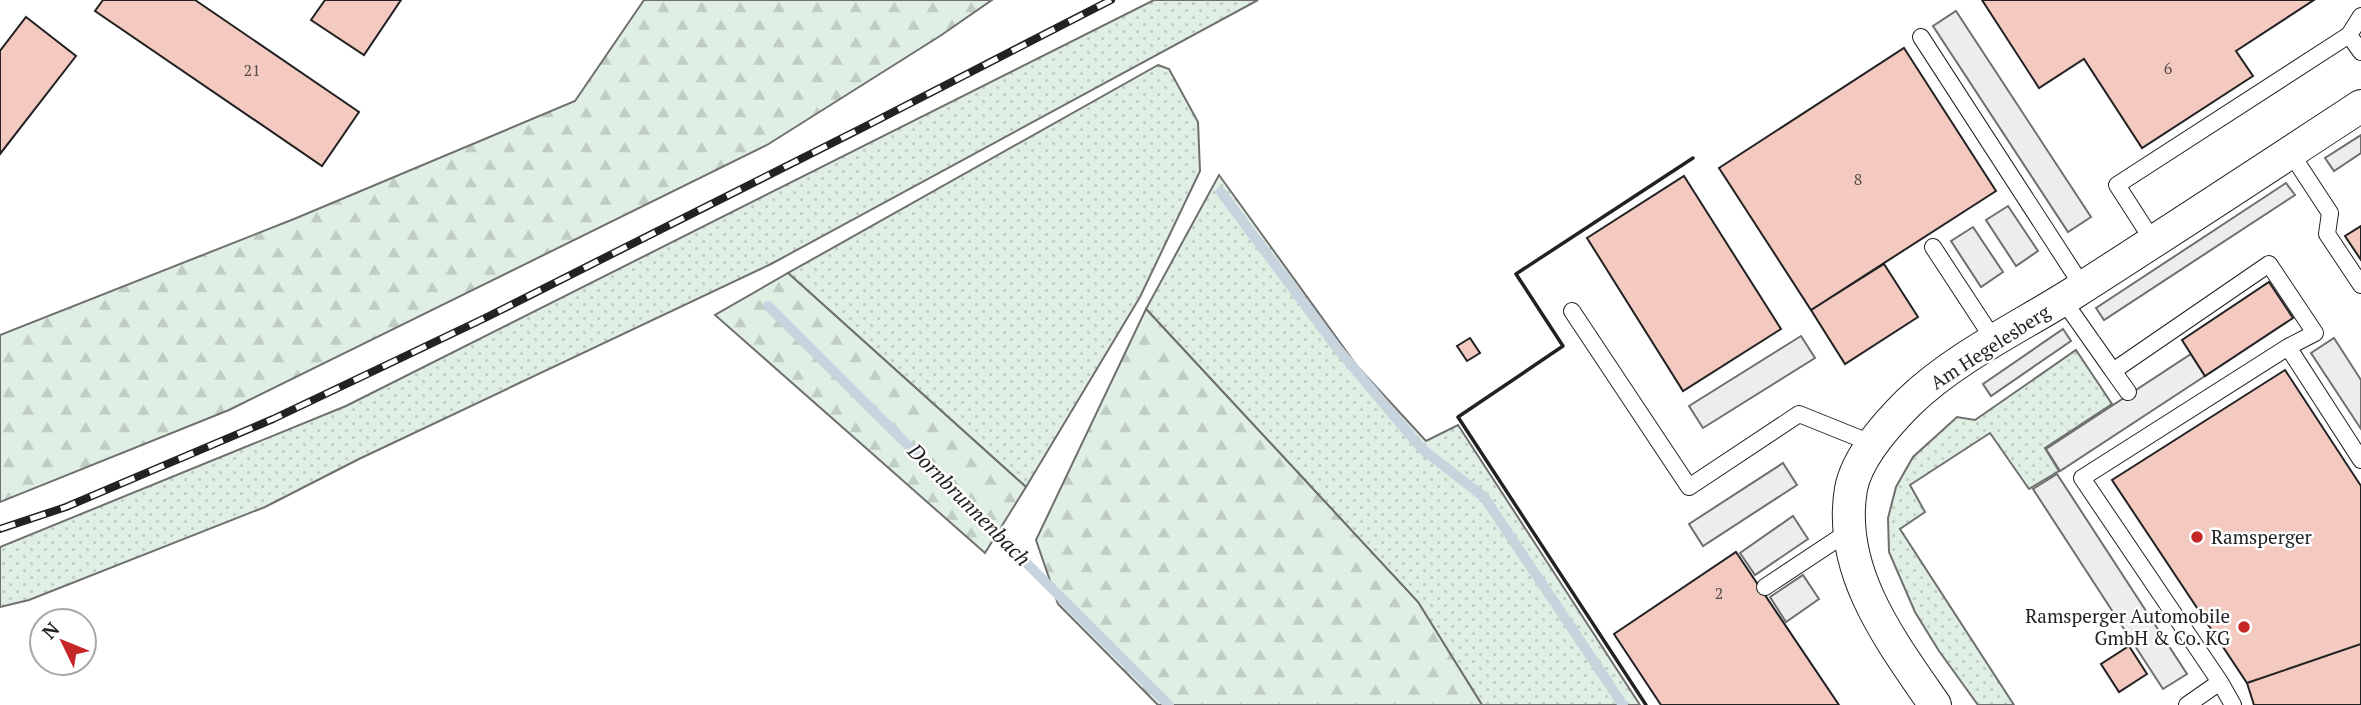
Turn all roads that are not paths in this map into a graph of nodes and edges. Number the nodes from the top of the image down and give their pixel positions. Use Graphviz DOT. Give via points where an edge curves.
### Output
graph roads {
  1 [pos="2361,16"];
  2 [pos="2349,34"];
  3 [pos="1922,37"];
  4 [pos="2361,52"];
  5 [pos="2361,106"];
  6 [pos="2290,152"];
  7 [pos="2153,241"];
  8 [pos="1933,247"];
  9 [pos="2361,285"];
  10 [pos="2073,293"];
  11 [pos="1572,311"];
  12 [pos="1994,340"];
  13 [pos="2288,347"];
  14 [pos="2113,371"];
  15 [pos="2127,392"];
  16 [pos="1871,443"];
  17 [pos="2361,460"];
  18 [pos="1848,532"];
  19 [pos="1765,587"];
  20 [pos="2220,682"];
  21 [pos="1935,705"];
  22 [pos="2187,705"];
  23 [pos="2233,705"];
  1 -- 2 [label="lane"];
  2 -- 4 [label="lane"];
  2 -- 7 [label="lane" via="2117,185"];
  3 -- 10 [label="lane"];
  5 -- 6 [label="street, Am Hegelesberg"];
  6 -- 7 [label="street, Am Hegelesberg"];
  6 -- 9 [label="lane" via="2330,214 2326,234"];
  7 -- 10 [label="street, Am Hegelesberg"];
  8 -- 12 [label="lane"];
  10 -- 12 [label="street, Am Hegelesberg"];
  10 -- 14 [label="lane"];
  11 -- 16 [label="lane" via="1689,487 1799,414"];
  12 -- 16 [label="street, Am Hegelesberg" via="1911,401"];
  13 -- 14 [label="lane" via="2315,332 2269,264"];
  13 -- 17 [label="lane"];
  13 -- 20 [label="lane" via="2082,478"];
  14 -- 15 [label="lane"];
  16 -- 18 [label="street, Am Hegelesberg" via="1852,487"];
  18 -- 19 [label="lane"];
  18 -- 21 [label="street, Am Hegelesberg" via="1857,575 1877,616"];
  20 -- 22 [label="lane"];
  20 -- 23 [label="lane"];
}
